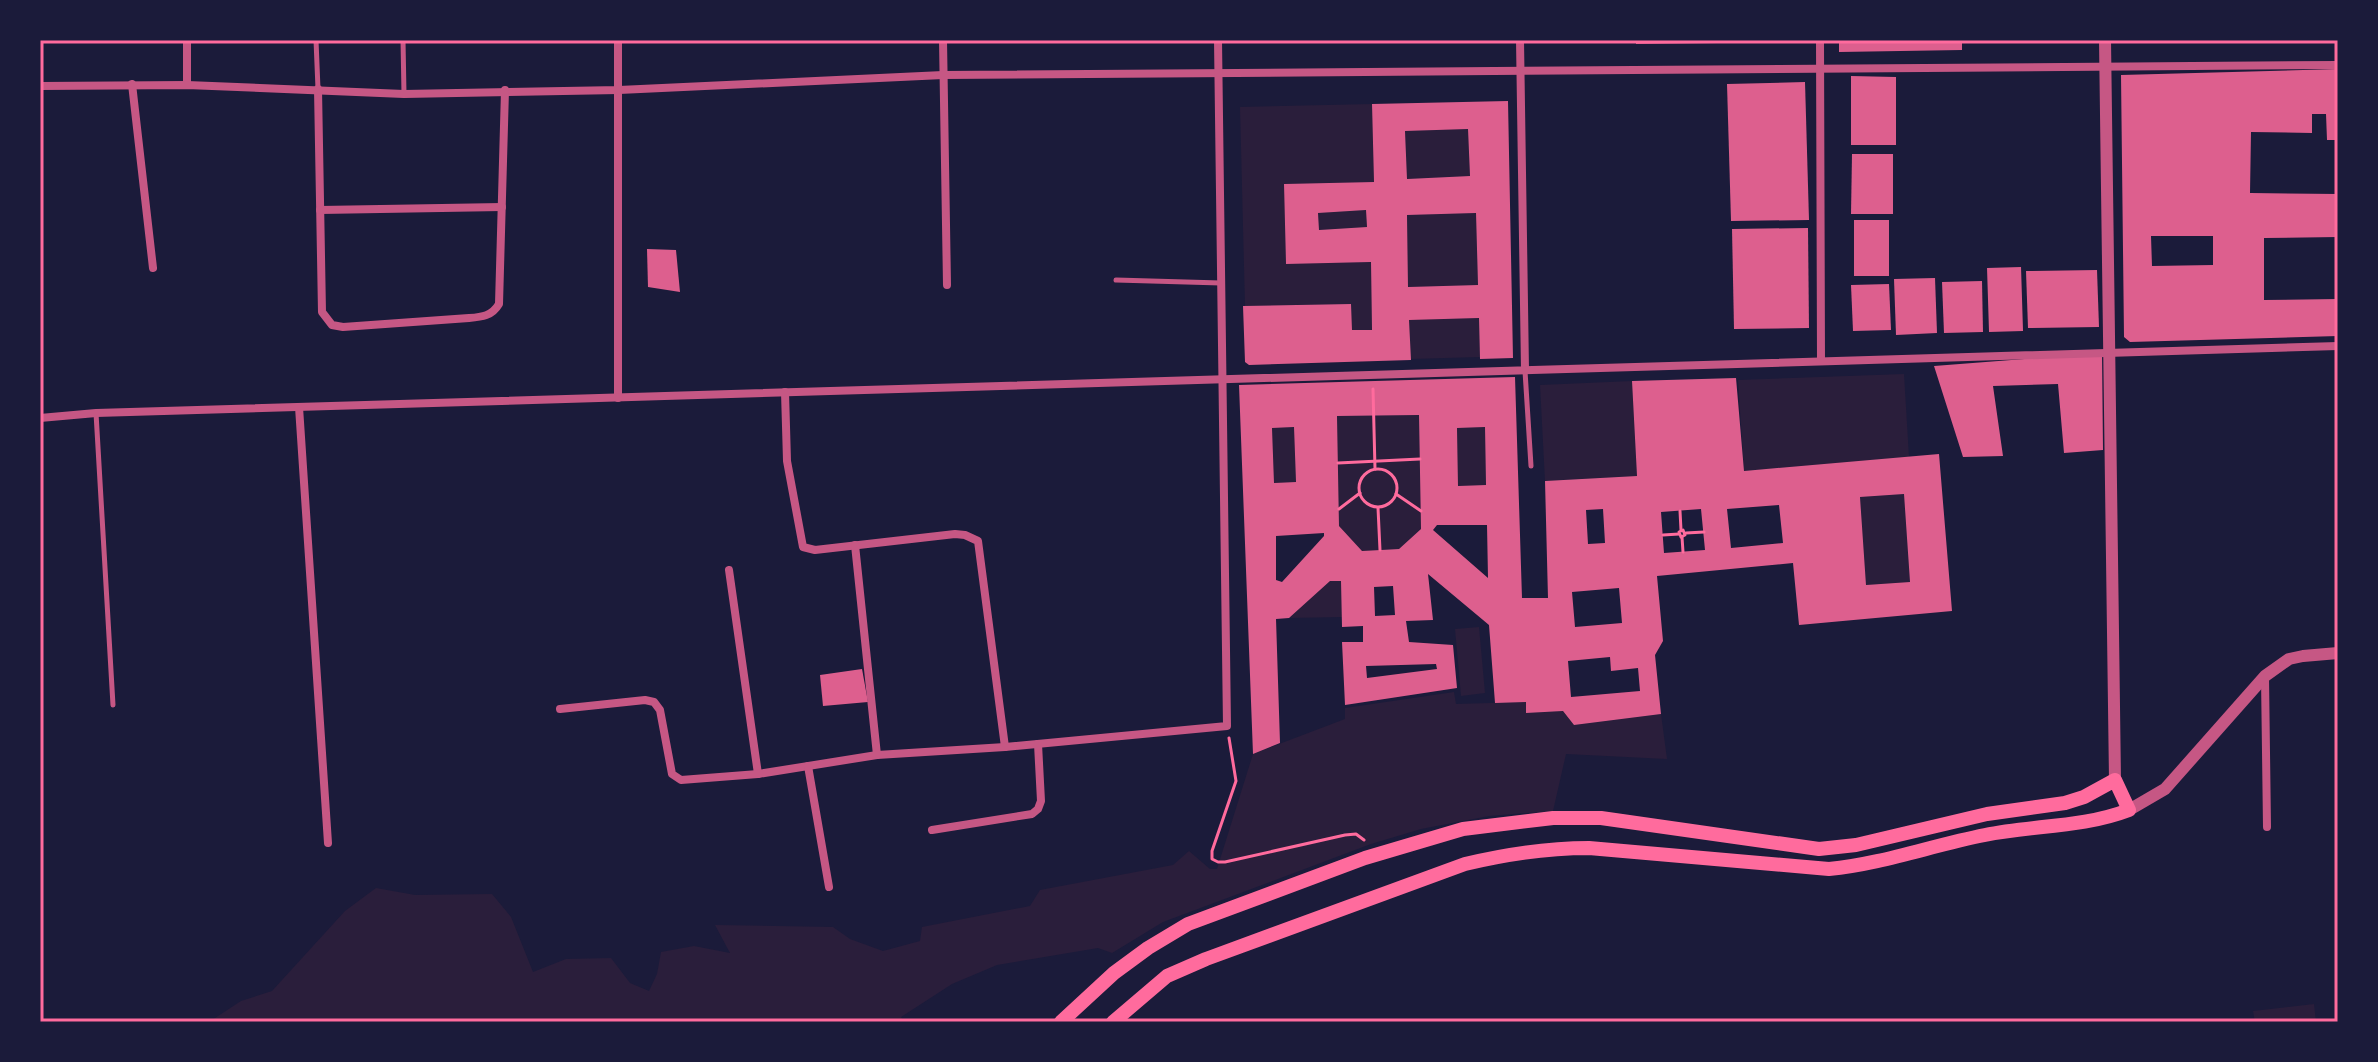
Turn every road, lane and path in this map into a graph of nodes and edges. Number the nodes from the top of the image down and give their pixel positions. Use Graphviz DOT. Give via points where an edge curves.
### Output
graph roads {
  1 [pos="187,40"];
  2 [pos="316,40"];
  3 [pos="403,40"];
  4 [pos="618,40"];
  5 [pos="943,40"];
  6 [pos="1218,40"];
  7 [pos="1520,40"];
  8 [pos="1820,40"];
  9 [pos="2105,40"];
  10 [pos="2338,65"];
  11 [pos="2105,67"];
  12 [pos="1820,69"];
  13 [pos="1520,71"];
  14 [pos="1219,73"];
  15 [pos="943,75"];
  16 [pos="132,84"];
  17 [pos="187,85"];
  18 [pos="40,86"];
  19 [pos="318,89"];
  20 [pos="505,90"];
  21 [pos="619,90"];
  22 [pos="404,94"];
  23 [pos="502,207"];
  24 [pos="320,210"];
  25 [pos="153,268"];
  26 [pos="1116,280"];
  27 [pos="1221,283"];
  28 [pos="947,285"];
  29 [pos="2338,346"];
  30 [pos="2108,353"];
  31 [pos="1821,361"];
  32 [pos="1525,370"];
  33 [pos="1372,375"];
  34 [pos="1223,379"];
  35 [pos="785,392"];
  36 [pos="618,398"];
  37 [pos="299,407"];
  38 [pos="96,413"];
  39 [pos="40,418"];
  40 [pos="1420,459"];
  41 [pos="1374,461"];
  42 [pos="1338,463"];
  43 [pos="1531,466"];
  44 [pos="1375,469"];
  45 [pos="1360,493"];
  46 [pos="1396,494"];
  47 [pos="1378,508"];
  48 [pos="1339,509"];
  49 [pos="1421,511"];
  50 [pos="1680,511"];
  51 [pos="1704,532"];
  52 [pos="1682,533"];
  53 [pos="1663,535"];
  54 [pos="855,545"];
  55 [pos="1380,550"];
  56 [pos="1683,552"];
  57 [pos="729,570"];
  58 [pos="2338,653"];
  59 [pos="2265,676"];
  60 [pos="113,705"];
  61 [pos="560,709"];
  62 [pos="1227,726"];
  63 [pos="1038,744"];
  64 [pos="1005,747"];
  65 [pos="877,755"];
  66 [pos="808,766"];
  67 [pos="758,774"];
  68 [pos="2115,780"];
  69 [pos="2129,810"];
  70 [pos="2267,827"];
  71 [pos="932,830"];
  72 [pos="328,843"];
  73 [pos="1365,858"];
  74 [pos="829,887"];
  75 [pos="1061,1022"];
  76 [pos="1113,1022"];
  1 -- 17 [label="street"];
  2 -- 19 [label="lane"];
  3 -- 22 [label="lane"];
  4 -- 21 [label="street"];
  5 -- 15 [label="street"];
  6 -- 14 [label="street"];
  7 -- 13 [label="street"];
  8 -- 12 [label="street"];
  9 -- 11 [label="street"];
  10 -- 11 [label="street"];
  11 -- 12 [label="street"];
  11 -- 30 [label="street"];
  12 -- 13 [label="street"];
  12 -- 31 [label="street"];
  13 -- 14 [label="street"];
  13 -- 32 [label="street"];
  14 -- 15 [label="street"];
  14 -- 27 [label="street"];
  15 -- 21 [label="street"];
  15 -- 28 [label="street"];
  16 -- 17 [label="street"];
  16 -- 18 [label="street"];
  16 -- 25 [label="street"];
  17 -- 19 [label="street"];
  19 -- 22 [label="street"];
  19 -- 24 [label="street"];
  20 -- 21 [label="street"];
  20 -- 22 [label="street"];
  20 -- 23 [label="street"];
  21 -- 36 [label="street"];
  23 -- 24 [label="street"];
  23 -- 24 [label="street" via="495,312 343,327 332,325 322,312"];
  26 -- 27 [label="lane"];
  27 -- 34 [label="street"];
  29 -- 30 [label="street"];
  30 -- 31 [label="street"];
  30 -- 68 [label="street"];
  31 -- 32 [label="street"];
  32 -- 33 [label="street"];
  32 -- 43 [label="lane"];
  33 -- 34 [label="street"];
  33 -- 41 [label="path"];
  34 -- 35 [label="street"];
  34 -- 62 [label="street"];
  35 -- 36 [label="street"];
  35 -- 54 [label="street" via="787,461 803,547"];
  36 -- 37 [label="street"];
  37 -- 38 [label="street"];
  37 -- 72 [label="street"];
  38 -- 39 [label="street"];
  38 -- 60 [label="lane"];
  40 -- 41 [label="path"];
  41 -- 42 [label="path"];
  41 -- 44 [label="path"];
  44 -- 45 [label="path" via="1364,476"];
  44 -- 46 [label="path" via="1392,476"];
  45 -- 47 [label="path" via="1366,504"];
  45 -- 48 [label="path"];
  46 -- 47 [label="path"];
  46 -- 49 [label="path"];
  47 -- 55 [label="path"];
  50 -- 52 [label="path"];
  51 -- 52 [label="path"];
  52 -- 53 [label="path"];
  52 -- 56 [label="path"];
  54 -- 64 [label="street" via="955,534 978,541"];
  54 -- 65 [label="street"];
  57 -- 67 [label="street"];
  58 -- 59 [label="street" via="2289,659"];
  59 -- 69 [label="street" via="2165,789"];
  59 -- 70 [label="street"];
  61 -- 67 [label="street" via="654,702 672,774 681,780"];
  62 -- 63 [label="street"];
  62 -- 73 [label="path" via="1237,775 1212,859 1225,862 1356,834 1363,837"];
  63 -- 64 [label="street"];
  63 -- 71 [label="street" via="1041,801 1032,814"];
  64 -- 65 [label="street"];
  65 -- 66 [label="street"];
  66 -- 67 [label="street"];
  66 -- 74 [label="street"];
  68 -- 69 [label="main road"];
  68 -- 73 [label="main road" via="2065,803 1946,822 1840,847 1819,849 1601,818 1553,818 1463,829"];
  69 -- 76 [label="main road" via="2092,822 1987,835 1829,869 1589,848 1507,854 1465,864 1206,959 1167,976"];
  73 -- 75 [label="main road" via="1188,924 1114,973"];
}
